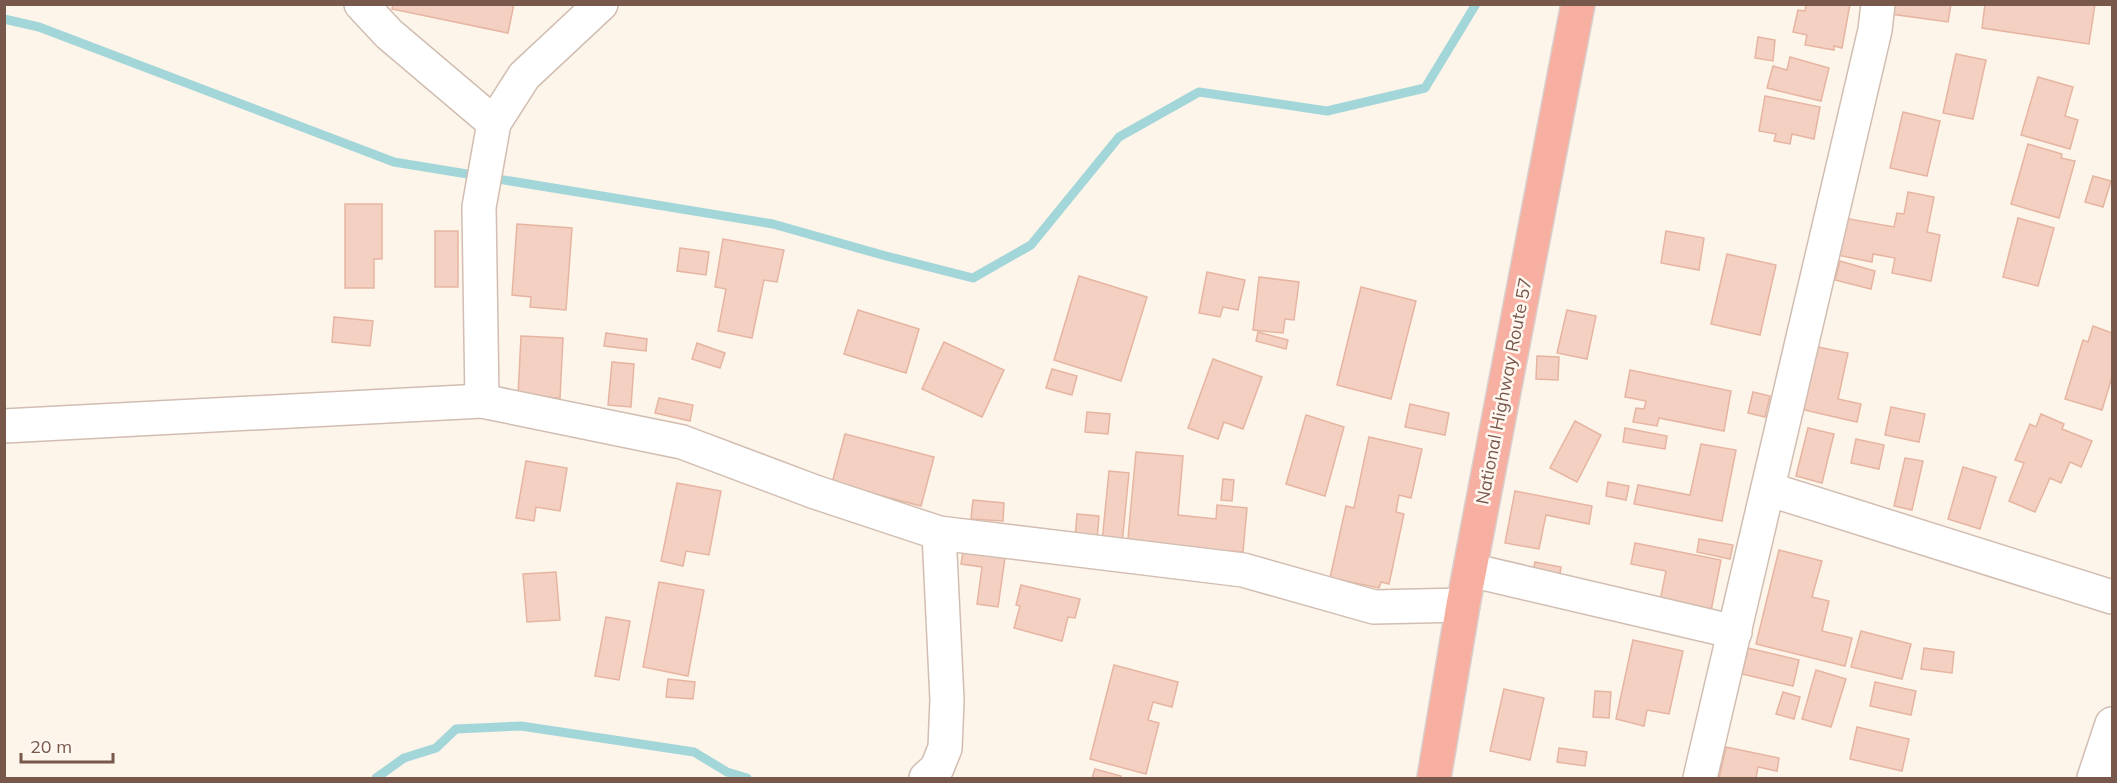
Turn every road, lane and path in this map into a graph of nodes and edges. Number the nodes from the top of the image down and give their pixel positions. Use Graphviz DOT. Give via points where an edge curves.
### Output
graph roads {
  1 [pos="362,4"];
  2 [pos="601,4"];
  3 [pos="1578,4"];
  4 [pos="1878,4"];
  5 [pos="494,123"];
  6 [pos="482,401"];
  7 [pos="4,426"];
  8 [pos="1768,489"];
  9 [pos="939,533"];
  10 [pos="1470,570"];
  11 [pos="2112,597"];
  12 [pos="1463,605"];
  13 [pos="1735,632"];
  14 [pos="2112,724"];
  15 [pos="926,778"];
  16 [pos="1434,778"];
  17 [pos="1700,778"];
  18 [pos="2094,778"];
  1 -- 5 [label="street" via="389,34"];
  2 -- 5 [label="street" via="524,76"];
  3 -- 10 [label="highway, National Highway Route 57"];
  4 -- 8 [label="street"];
  5 -- 6 [label="street" via="479,207"];
  6 -- 7 [label="street"];
  6 -- 9 [label="street" via="682,442"];
  8 -- 11 [label="street"];
  8 -- 13 [label="street"];
  9 -- 12 [label="street" via="1243,570 1374,607"];
  9 -- 15 [label="street" via="947,700 945,748 937,768"];
  10 -- 12 [label="highway, National Highway Route 57"];
  10 -- 13 [label="street"];
  12 -- 16 [label="highway, National Highway Route 57"];
  13 -- 17 [label="street"];
  14 -- 18 [label="street"];
}
